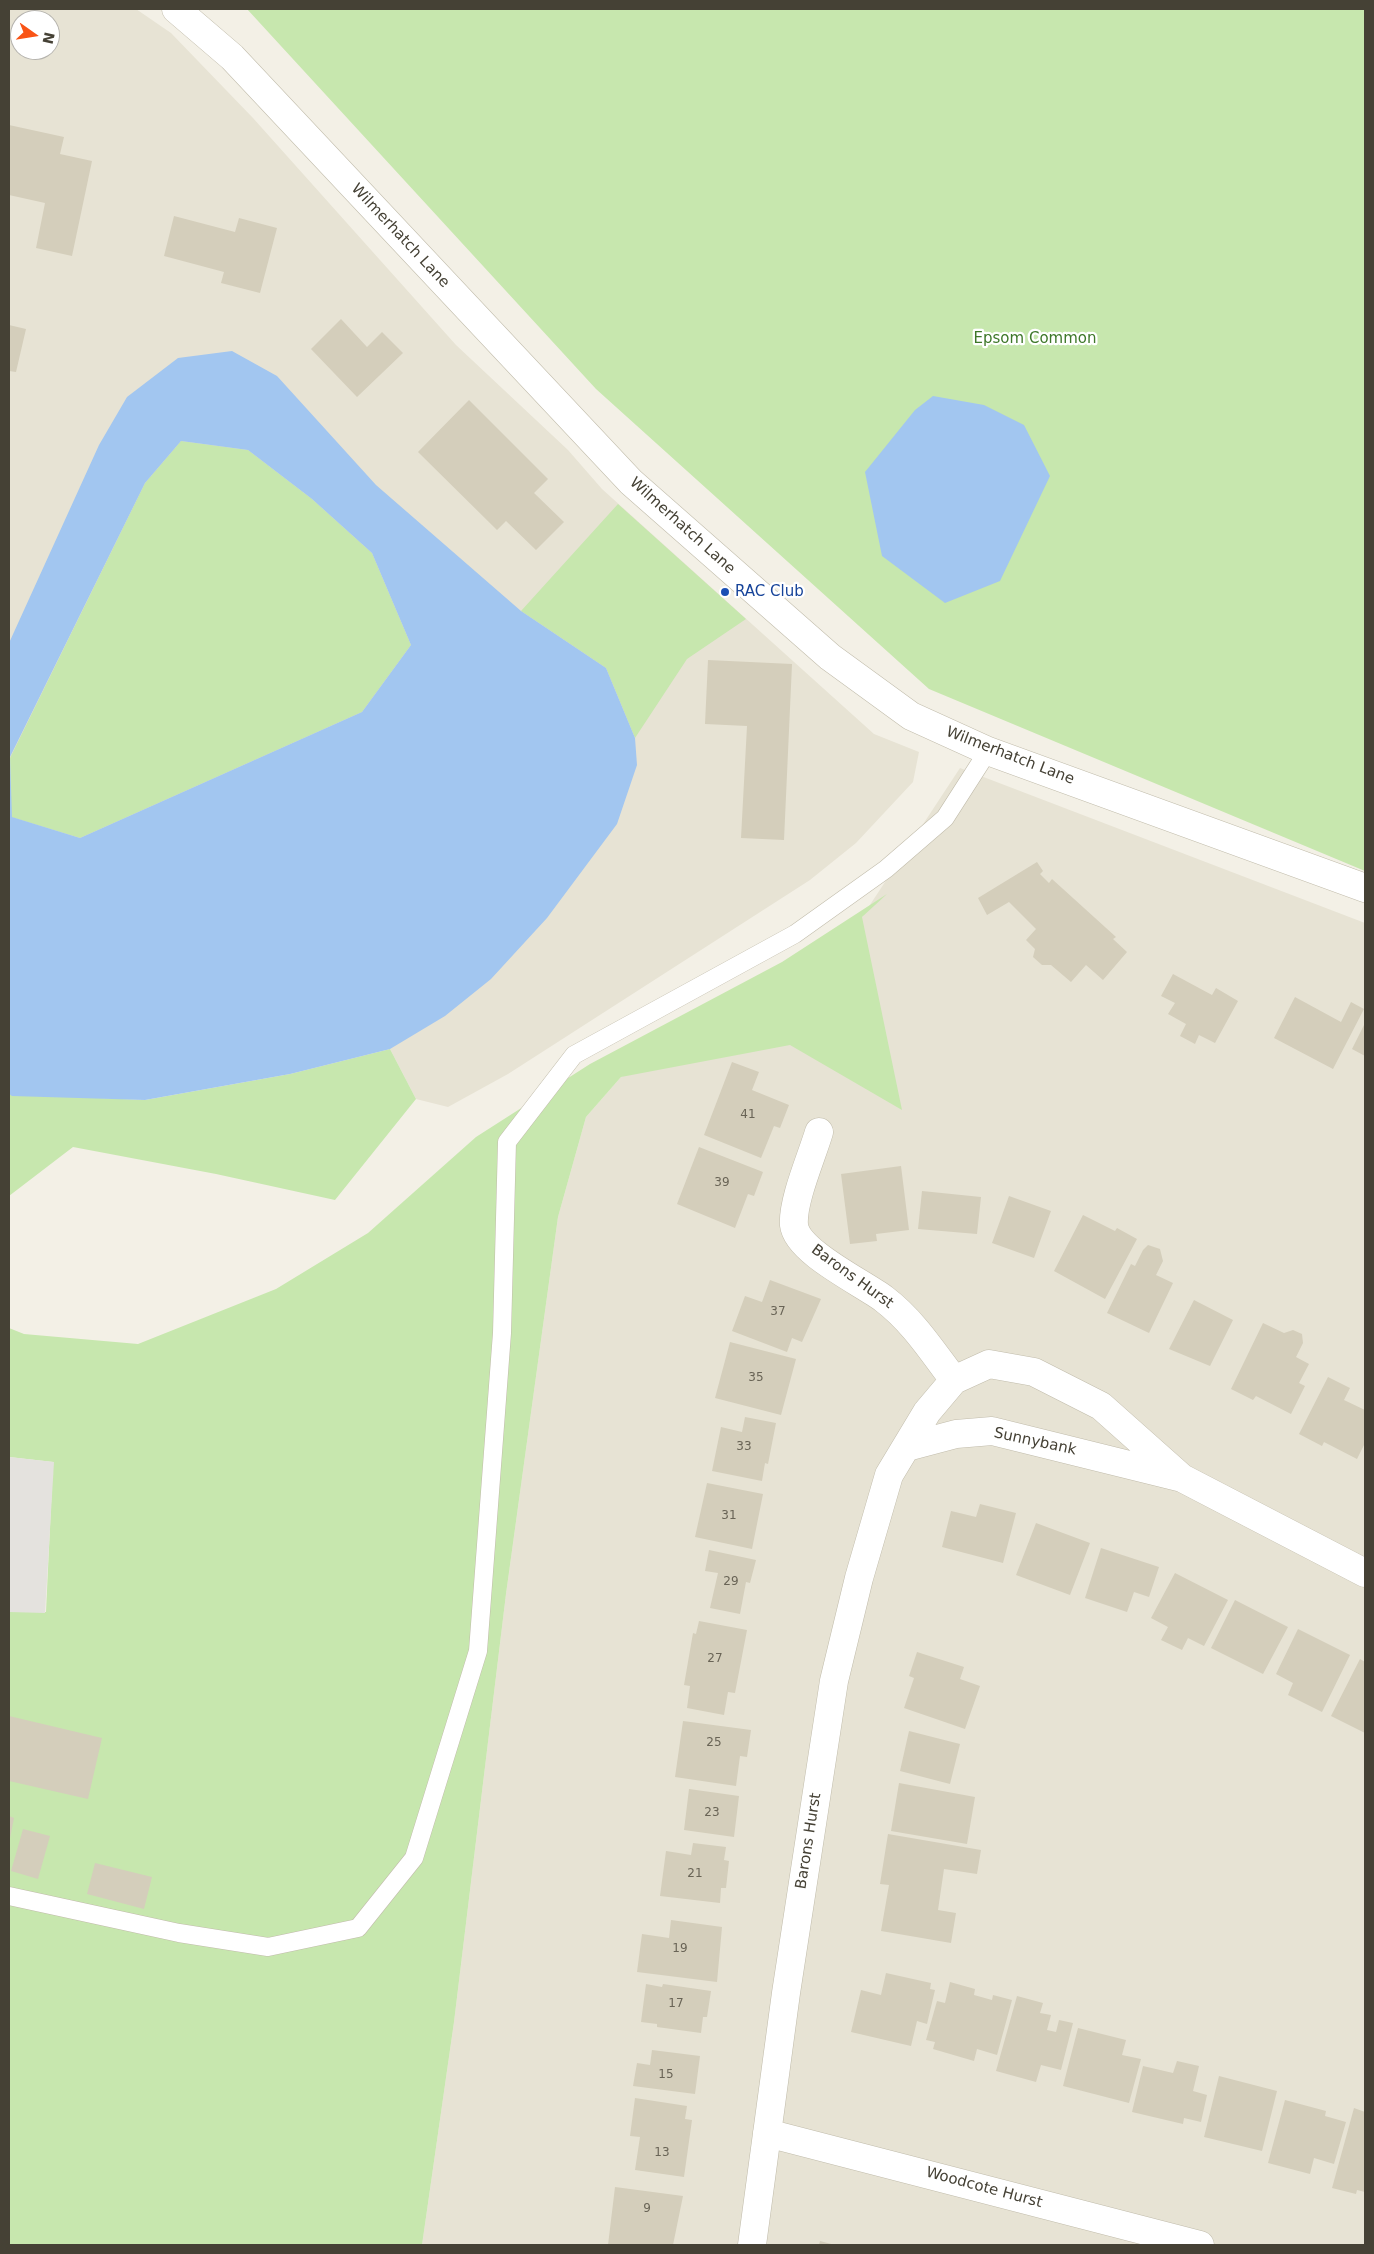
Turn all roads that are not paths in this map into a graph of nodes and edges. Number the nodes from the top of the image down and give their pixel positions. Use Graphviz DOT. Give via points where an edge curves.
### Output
graph roads {
  1 [pos="176,9"];
  2 [pos="988,750"];
  3 [pos="1365,888"];
  4 [pos="819,1132"];
  5 [pos="954,1380"];
  6 [pos="907,1447"];
  7 [pos="1182,1478"];
  8 [pos="1365,1573"];
  9 [pos="9,1896"];
  10 [pos="767,2133"];
  11 [pos="752,2245"];
  12 [pos="1200,2245"];
  1 -- 2 [label="street, Wilmerhatch Lane" via="232,57 631,482 830,657 911,716"];
  2 -- 3 [label="street, Wilmerhatch Lane"];
  2 -- 9 [label="lane" via="946,818 886,870 795,934 574,1055 507,1142 502,1333 478,1651 414,1858 358,1928 268,1947 179,1933"];
  4 -- 5 [label="street, Barons Hurst" via="798,1202 794,1223 796,1234 825,1260 883,1298 910,1322"];
  5 -- 6 [label="street, Sunnybank" via="926,1412"];
  5 -- 7 [label="street, Sunnybank" via="989,1364 1034,1372 1101,1406"];
  6 -- 7 [label="street, Sunnybank" via="956,1434 992,1431"];
  6 -- 10 [label="street, Barons Hurst" via="889,1475 834,1681"];
  7 -- 8 [label="street, Sunnybank"];
  10 -- 11 [label="street, Barons Hurst"];
  10 -- 12 [label="street, Woodcote Hurst"];
}
